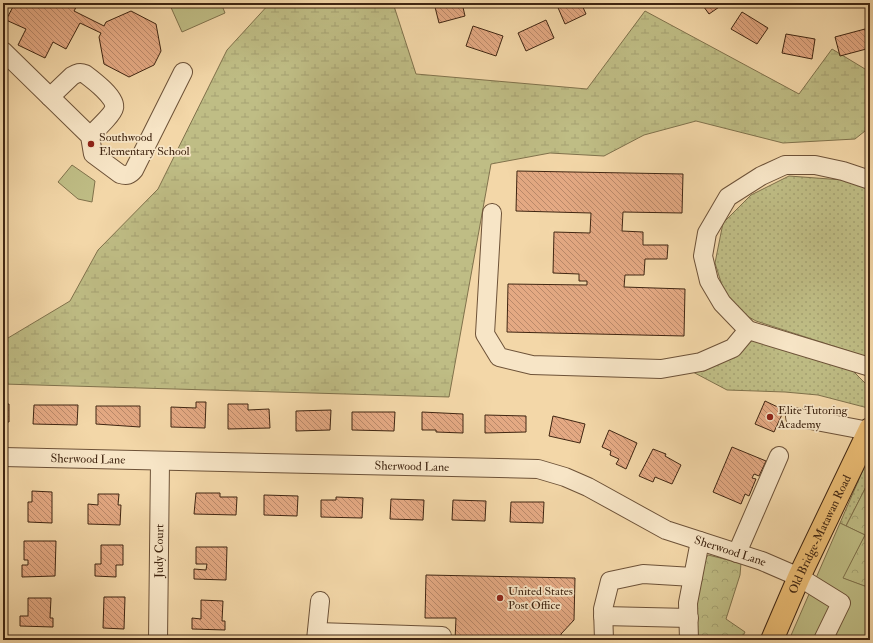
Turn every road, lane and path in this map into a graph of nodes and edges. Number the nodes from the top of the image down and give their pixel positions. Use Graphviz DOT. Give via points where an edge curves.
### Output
graph roads {
  1 [pos="3,51"];
  2 [pos="183,72"];
  3 [pos="50,97"];
  4 [pos="90,136"];
  5 [pos="870,180"];
  6 [pos="492,214"];
  7 [pos="748,330"];
  8 [pos="870,368"];
  9 [pos="795,417"];
  10 [pos="870,430"];
  11 [pos="779,456"];
  12 [pos="3,457"];
  13 [pos="160,462"];
  14 [pos="700,541"];
  15 [pos="737,553"];
  16 [pos="693,577"];
  17 [pos="799,577"];
  18 [pos="320,601"];
  19 [pos="603,616"];
  20 [pos="689,618"];
  21 [pos="317,636"];
  22 [pos="442,636"];
  23 [pos="158,640"];
  24 [pos="604,640"];
  25 [pos="689,640"];
  26 [pos="772,640"];
  27 [pos="823,640"];
  1 -- 3 [label="street"];
  2 -- 4 [label="street" via="131,174 124,176 95,157 91,151"];
  3 -- 4 [label="street"];
  3 -- 4 [label="street" via="72,76 82,73 112,98 114,110"];
  5 -- 7 [label="street" via="815,165 785,165 761,176 728,197 707,234 703,256 709,281 722,303"];
  6 -- 7 [label="street" via="485,334 499,357 532,365 662,369 701,362 733,348"];
  7 -- 8 [label="street"];
  9 -- 10 [label="street"];
  10 -- 17 [label="main road, Old Bridge-Matawan Road"];
  11 -- 15 [label="street"];
  12 -- 13 [label="street, Sherwood Lane"];
  13 -- 14 [label="street, Sherwood Lane" via="538,469 588,487 666,530"];
  13 -- 23 [label="street, Judy Court"];
  14 -- 15 [label="street, Sherwood Lane"];
  14 -- 16 [label="street"];
  15 -- 17 [label="street, Sherwood Lane"];
  16 -- 19 [label="street" via="643,574 610,581"];
  16 -- 20 [label="street" via="688,603"];
  17 -- 26 [label="main road, Old Bridge-Matawan Road"];
  17 -- 27 [label="street, Sherwood Lane" via="841,603"];
  18 -- 21 [label="street"];
  19 -- 20 [label="street"];
  19 -- 24 [label="street"];
  20 -- 25 [label="street"];
  21 -- 22 [label="street"];
}
